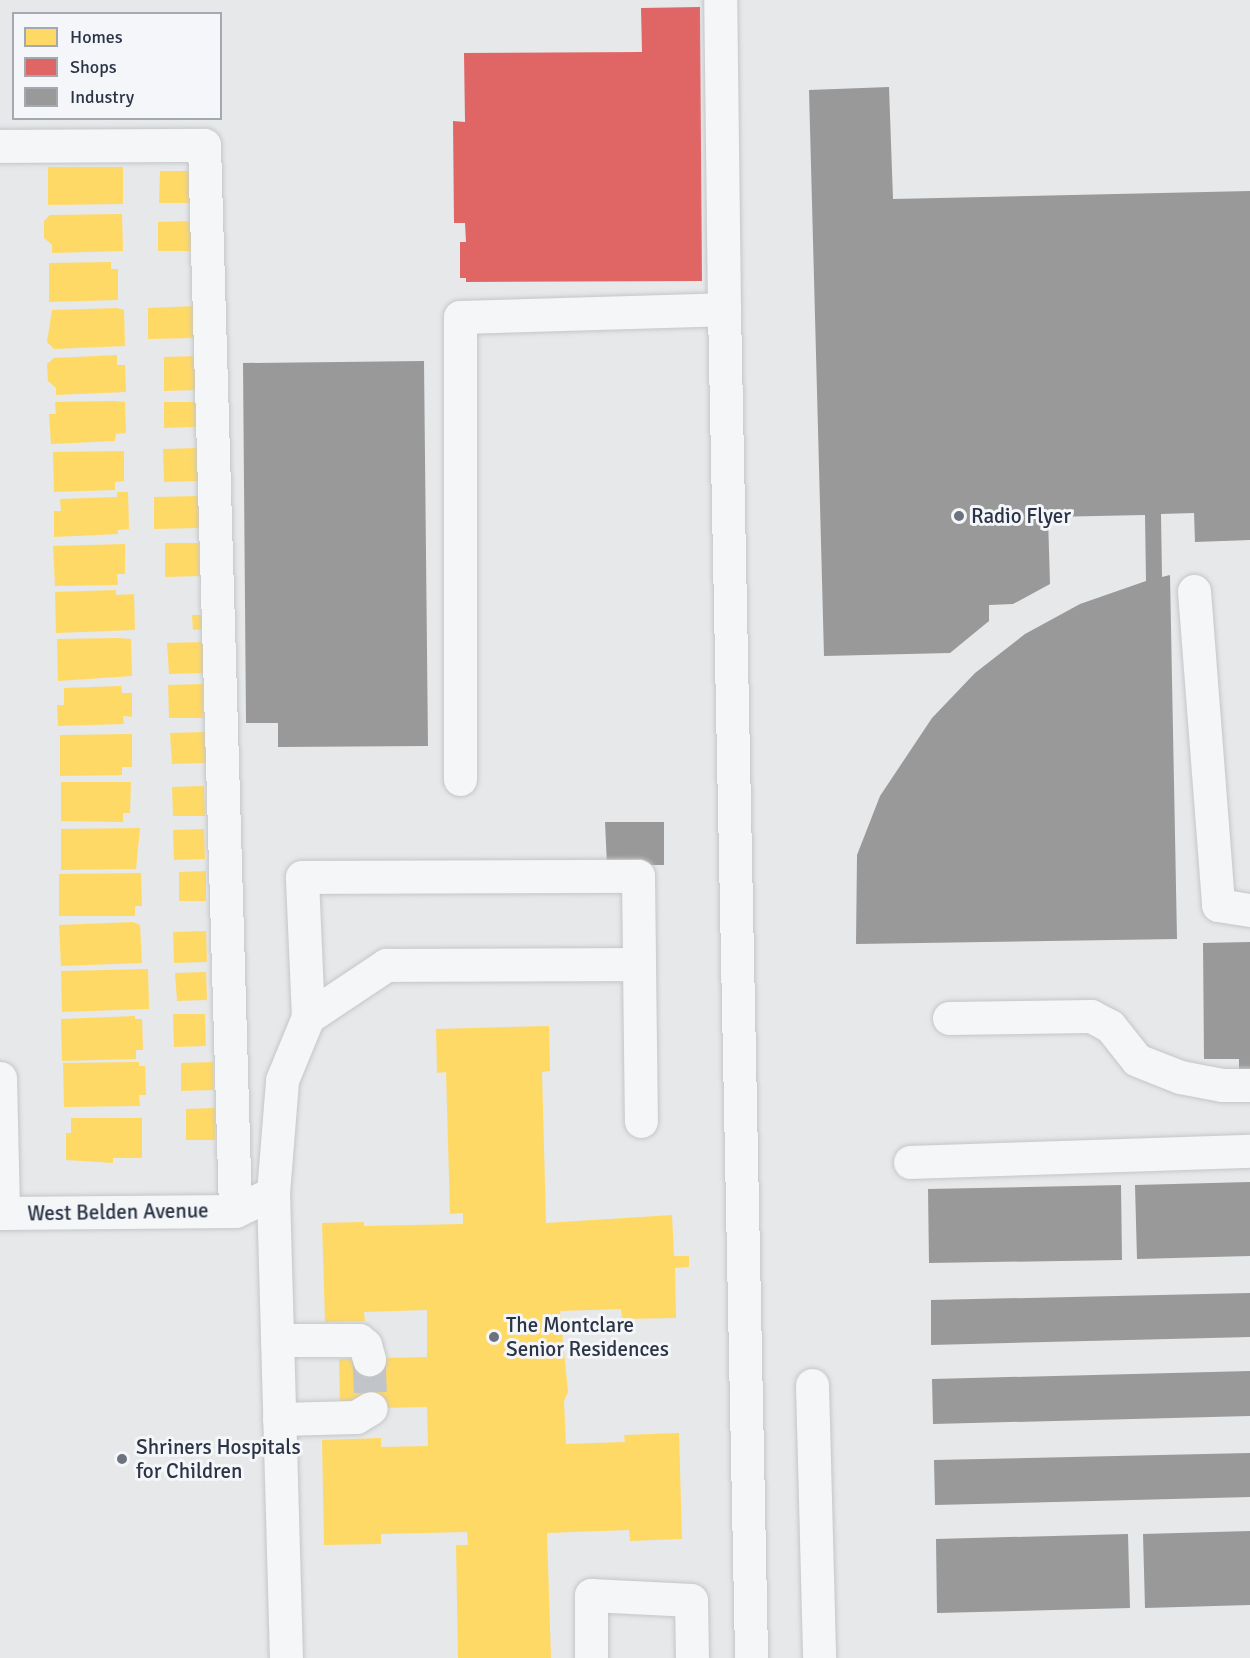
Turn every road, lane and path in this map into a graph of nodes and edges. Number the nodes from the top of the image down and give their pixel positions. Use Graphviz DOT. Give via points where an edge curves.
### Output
graph roads {
  1 [pos="720,0"];
  2 [pos="0,146"];
  3 [pos="724,309"];
  4 [pos="1194,591"];
  5 [pos="460,779"];
  6 [pos="1250,910"];
  7 [pos="639,964"];
  8 [pos="308,1017"];
  9 [pos="949,1018"];
  10 [pos="0,1078"];
  11 [pos="1250,1085"];
  12 [pos="641,1121"];
  13 [pos="1250,1151"];
  14 [pos="910,1162"];
  15 [pos="273,1193"];
  16 [pos="236,1211"];
  17 [pos="1,1214"];
  18 [pos="277,1340"];
  19 [pos="369,1359"];
  20 [pos="812,1385"];
  21 [pos="371,1408"];
  22 [pos="279,1419"];
  23 [pos="286,1658"];
  24 [pos="591,1658"];
  25 [pos="692,1658"];
  26 [pos="751,1658"];
  27 [pos="819,1658"];
  1 -- 3 [label="street"];
  2 -- 16 [label="street" via="204,145"];
  3 -- 5 [label="street" via="460,317"];
  3 -- 26 [label="street"];
  4 -- 6 [label="street" via="1218,905"];
  7 -- 8 [label="street" via="386,965"];
  7 -- 8 [label="street" via="638,876 302,877"];
  7 -- 12 [label="street"];
  8 -- 15 [label="street" via="282,1080"];
  9 -- 11 [label="street" via="1091,1016 1110,1026 1137,1060 1180,1077 1222,1085"];
  10 -- 17 [label="street"];
  13 -- 14 [label="street"];
  15 -- 16 [label="street"];
  15 -- 18 [label="street"];
  16 -- 17 [label="street, West Belden Avenue"];
  18 -- 19 [label="street" via="359,1340"];
  18 -- 22 [label="street"];
  20 -- 27 [label="street"];
  21 -- 22 [label="street" via="356,1417"];
  22 -- 23 [label="street"];
  24 -- 25 [label="street" via="591,1595 691,1600"];
}
